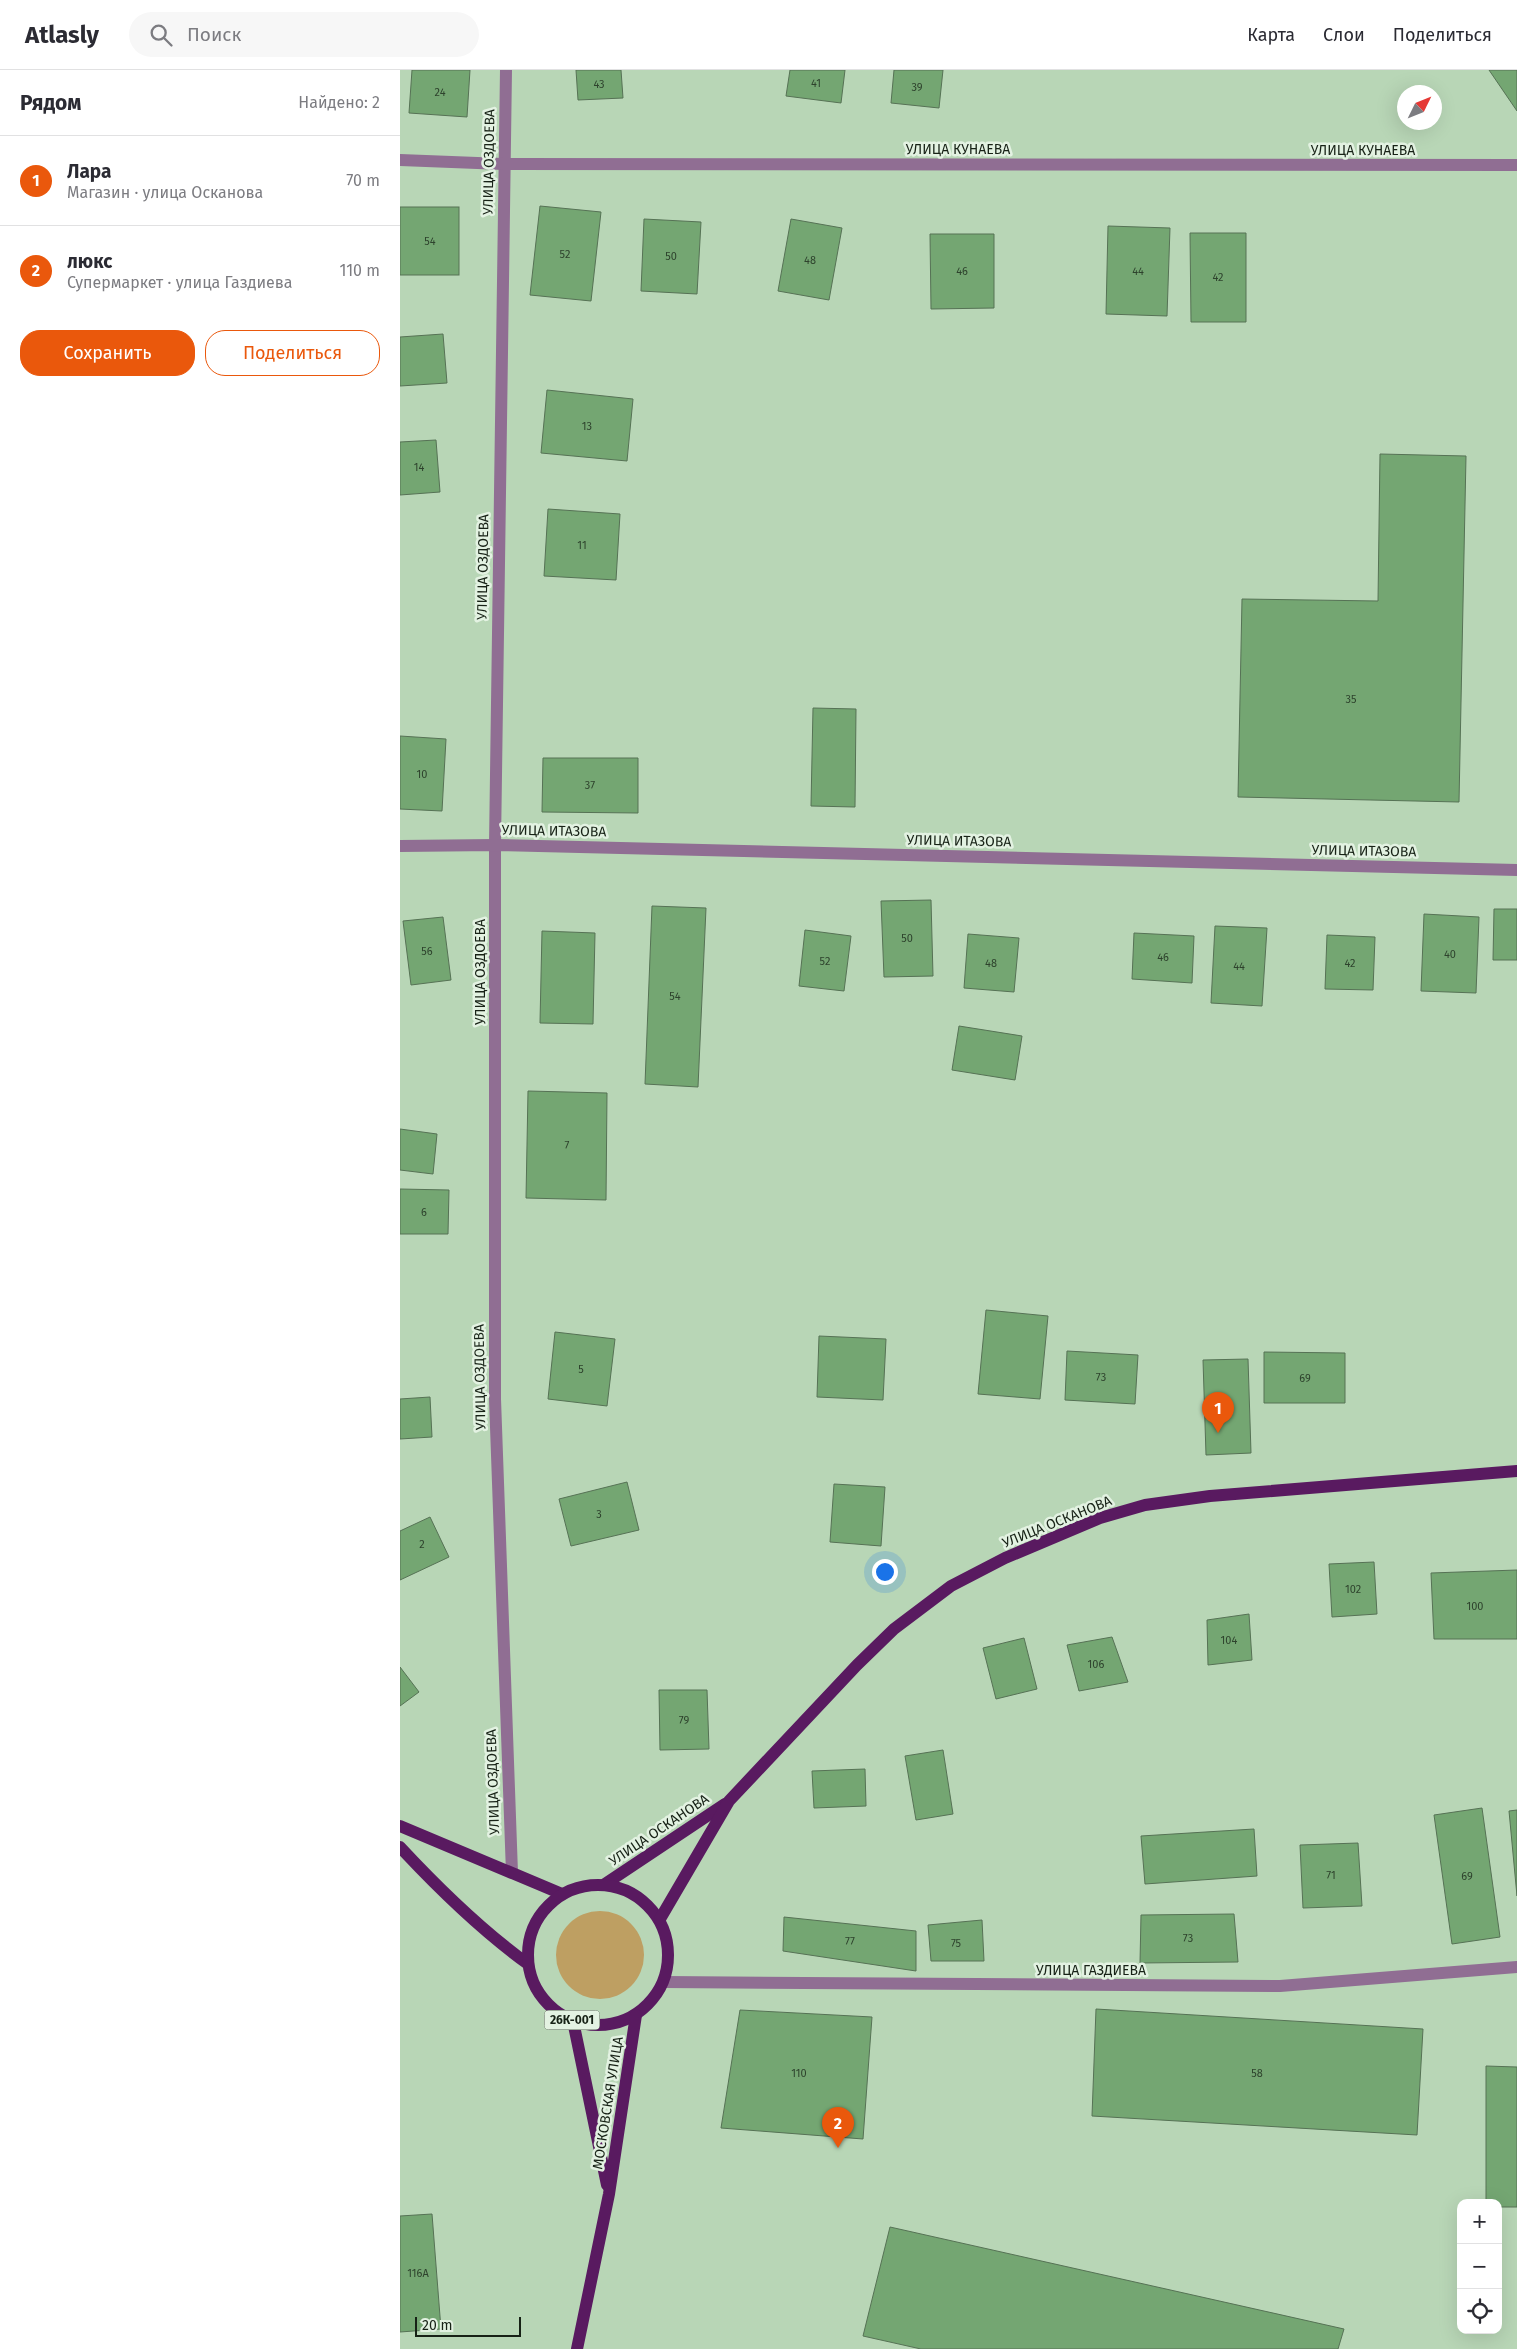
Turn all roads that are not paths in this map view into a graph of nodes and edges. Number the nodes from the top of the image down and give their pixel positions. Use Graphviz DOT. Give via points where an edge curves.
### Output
graph roads {
  1 [pos="506,70"];
  2 [pos="400,160"];
  3 [pos="503,164"];
  4 [pos="1517,165"];
  5 [pos="494,844"];
  6 [pos="400,846"];
  7 [pos="1517,870"];
  8 [pos="1517,1471"];
  9 [pos="729,1801"];
  10 [pos="400,1826"];
  11 [pos="400,1847"];
  12 [pos="512,1873"];
  13 [pos="605,1884"];
  14 [pos="562,1894"];
  15 [pos="660,1919"];
  16 [pos="528,1964"];
  17 [pos="1517,1967"];
  18 [pos="664,1982"];
  19 [pos="636,2015"];
  20 [pos="572,2020"];
  21 [pos="609,2194"];
  22 [pos="577,2349"];
  1 -- 3 [label="street, УЛИЦА ОЗДОЕВА"];
  2 -- 3 [label="street, УЛИЦА КУНАЕВА"];
  3 -- 4 [label="street, УЛИЦА КУНАЕВА"];
  3 -- 5 [label="street, УЛИЦА ОЗДОЕВА"];
  5 -- 6 [label="street, УЛИЦА ИТАЗОВА"];
  5 -- 7 [label="street, УЛИЦА ИТАЗОВА"];
  5 -- 12 [label="street, УЛИЦА ОЗДОЕВА" via="494,1399"];
  8 -- 9 [label="main road, УЛИЦА ОСКАНОВА / 26К-001" via="1210,1496 1145,1505 1053,1536 951,1586 894,1629"];
  9 -- 13 [label="main road, УЛИЦА ОСКАНОВА / 26К-001"];
  9 -- 15 [label="main road, УЛИЦА ОСКАНОВА / 26К-001"];
  10 -- 12 [label="main road"];
  11 -- 16 [label="main road" via="466,1914"];
  12 -- 14 [label="main road"];
  13 -- 14 [label="main road, 26К-001" via="582,1886"];
  13 -- 15 [label="main road, 26К-001" via="627,1890 646,1902"];
  14 -- 16 [label="main road, 26К-001" via="545,1909 533,1928"];
  15 -- 18 [label="main road, 26К-001" via="670,1961"];
  16 -- 20 [label="main road, 26К-001" via="543,1998 556,2012"];
  17 -- 18 [label="street, УЛИЦА ГАЗДИЕВА" via="1280,1986"];
  18 -- 19 [label="main road, 26К-001" via="653,2001"];
  19 -- 20 [label="main road, 26К-001" via="616,2024 594,2026"];
  19 -- 21 [label="main road, МОСКОВСКАЯ УЛИЦА / 26К-001"];
  20 -- 21 [label="main road, МОСКОВСКАЯ УЛИЦА / 26К-001"];
  21 -- 22 [label="main road, МОСКОВСКАЯ УЛИЦА / 26К-001"];
}
